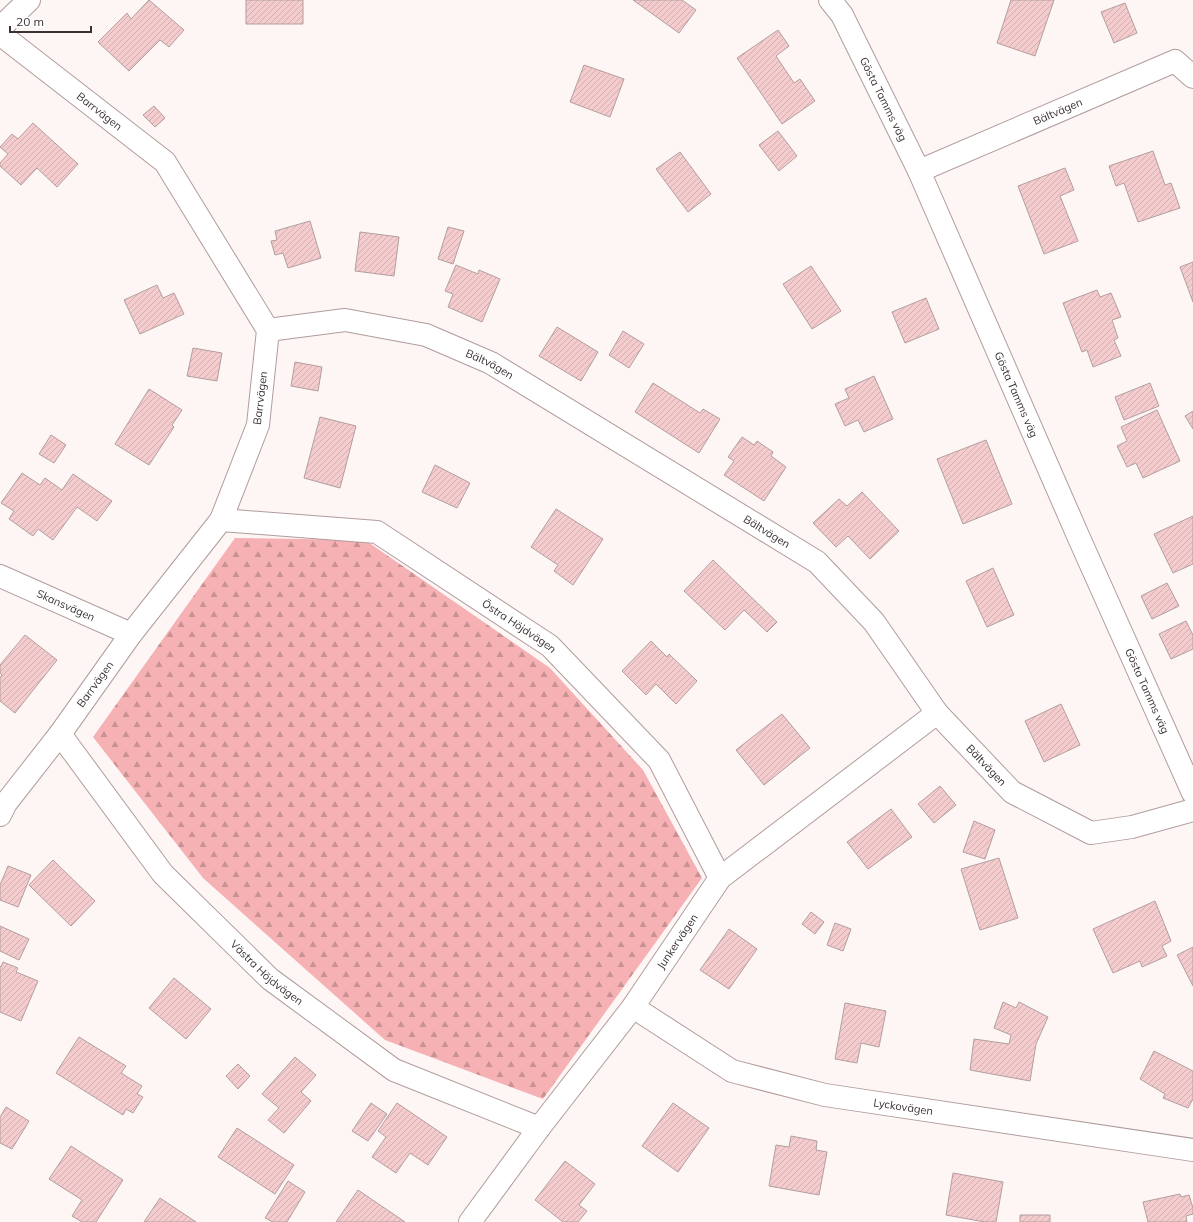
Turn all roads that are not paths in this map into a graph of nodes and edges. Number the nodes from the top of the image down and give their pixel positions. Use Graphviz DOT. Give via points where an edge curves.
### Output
graph roads {
  1 [pos="29,0"];
  2 [pos="830,0"];
  3 [pos="0,28"];
  4 [pos="0,34"];
  5 [pos="1193,77"];
  6 [pos="919,172"];
  7 [pos="268,330"];
  8 [pos="221,520"];
  9 [pos="0,576"];
  10 [pos="131,634"];
  11 [pos="937,713"];
  12 [pos="60,734"];
  13 [pos="1193,794"];
  14 [pos="1193,810"];
  15 [pos="0,815"];
  16 [pos="720,878"];
  17 [pos="633,1006"];
  18 [pos="539,1128"];
  19 [pos="1193,1150"];
  20 [pos="470,1222"];
  1 -- 3 [label="street"];
  2 -- 6 [label="street, Gösta Tamms väg" via="842,15"];
  4 -- 7 [label="street, Barrvägen" via="165,162"];
  5 -- 6 [label="street, Bältvägen" via="1175,62"];
  6 -- 13 [label="street, Gösta Tamms väg"];
  7 -- 8 [label="street, Barrvägen" via="258,425"];
  7 -- 11 [label="street, Bältvägen" via="344,320 426,335 491,363 817,562 874,622"];
  8 -- 10 [label="street, Barrvägen"];
  8 -- 16 [label="street, Östra Höjdvägen" via="377,532 550,646 659,760"];
  9 -- 10 [label="street, Skansvägen"];
  10 -- 12 [label="street, Barrvägen"];
  11 -- 14 [label="street, Bältvägen" via="1012,792 1091,833 1132,827"];
  11 -- 16 [label="street, Junkervägen"];
  12 -- 15 [label="street, Barrvägen" via="6,803"];
  12 -- 18 [label="street, Västra Höjdvägen" via="163,874 270,979 394,1070"];
  16 -- 17 [label="street, Junkervägen"];
  17 -- 18 [label="street, Junkervägen"];
  17 -- 19 [label="street, Lyckovägen" via="732,1072 825,1095"];
  18 -- 20 [label="street, Junkervägen"];
}
